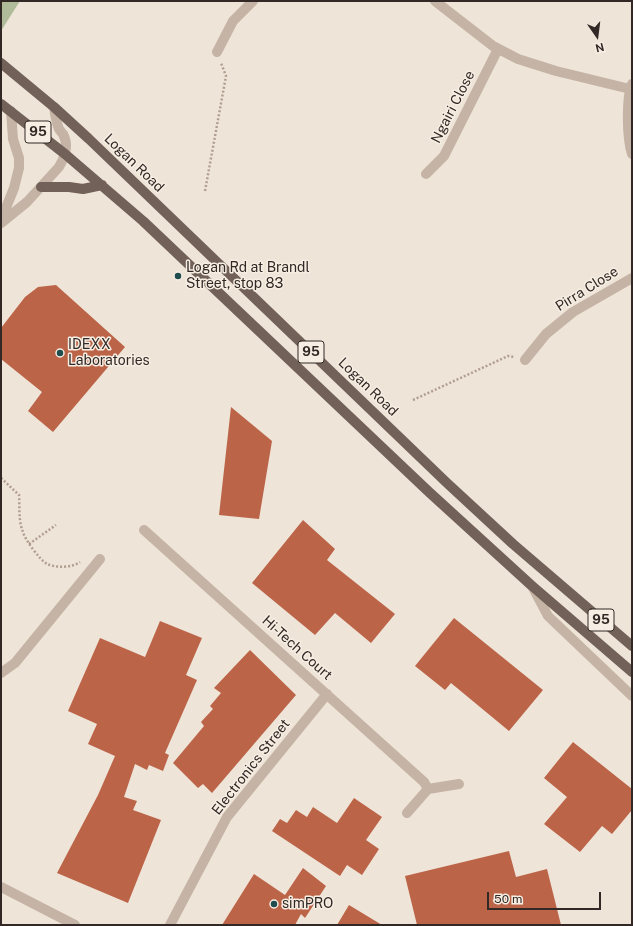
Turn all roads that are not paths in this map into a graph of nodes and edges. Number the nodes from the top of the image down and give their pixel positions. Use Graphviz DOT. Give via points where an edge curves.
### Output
graph roads {
  1 [pos="254,1"];
  2 [pos="435,1"];
  3 [pos="498,49"];
  4 [pos="217,52"];
  5 [pos="1,63"];
  6 [pos="631,86"];
  7 [pos="1,104"];
  8 [pos="54,107"];
  9 [pos="11,111"];
  10 [pos="65,154"];
  11 [pos="632,154"];
  12 [pos="426,174"];
  13 [pos="102,185"];
  14 [pos="41,187"];
  15 [pos="1,222"];
  16 [pos="632,278"];
  17 [pos="525,360"];
  18 [pos="144,530"];
  19 [pos="100,559"];
  20 [pos="531,585"];
  21 [pos="632,646"];
  22 [pos="632,672"];
  23 [pos="1,673"];
  24 [pos="327,694"];
  25 [pos="632,696"];
  26 [pos="459,784"];
  27 [pos="428,789"];
  28 [pos="407,813"];
  29 [pos="1,887"];
  30 [pos="74,925"];
  31 [pos="170,925"];
  1 -- 4 [label="street" via="233,21"];
  2 -- 3 [label="street"];
  3 -- 6 [label="street" via="518,59 556,71"];
  3 -- 12 [label="street, Ngairi Close" via="444,156"];
  5 -- 8 [label="main road, Logan Road / 95"];
  6 -- 11 [label="street" via="628,117"];
  7 -- 9 [label="main road, 95"];
  8 -- 10 [label="street" via="59,129 65,139"];
  8 -- 21 [label="main road, Logan Road / 95" via="447,483 513,544"];
  9 -- 10 [label="main road, 95"];
  9 -- 15 [label="street" via="19,168"];
  10 -- 13 [label="main road, 95"];
  10 -- 14 [label="street" via="59,167"];
  13 -- 14 [label="main road" via="83,189"];
  13 -- 20 [label="main road, 95"];
  14 -- 15 [label="street" via="27,202"];
  16 -- 17 [label="street, Pirra Close" via="573,312 546,334"];
  18 -- 24 [label="street, Hi-Tech Court"];
  19 -- 23 [label="street" via="15,663"];
  20 -- 22 [label="main road, 95"];
  20 -- 25 [label="street" via="548,616"];
  24 -- 27 [label="street, Hi-Tech Court" via="424,782"];
  24 -- 31 [label="street, Electronics Street" via="227,817"];
  26 -- 27 [label="street"];
  27 -- 28 [label="street"];
  29 -- 30 [label="street"];
}
